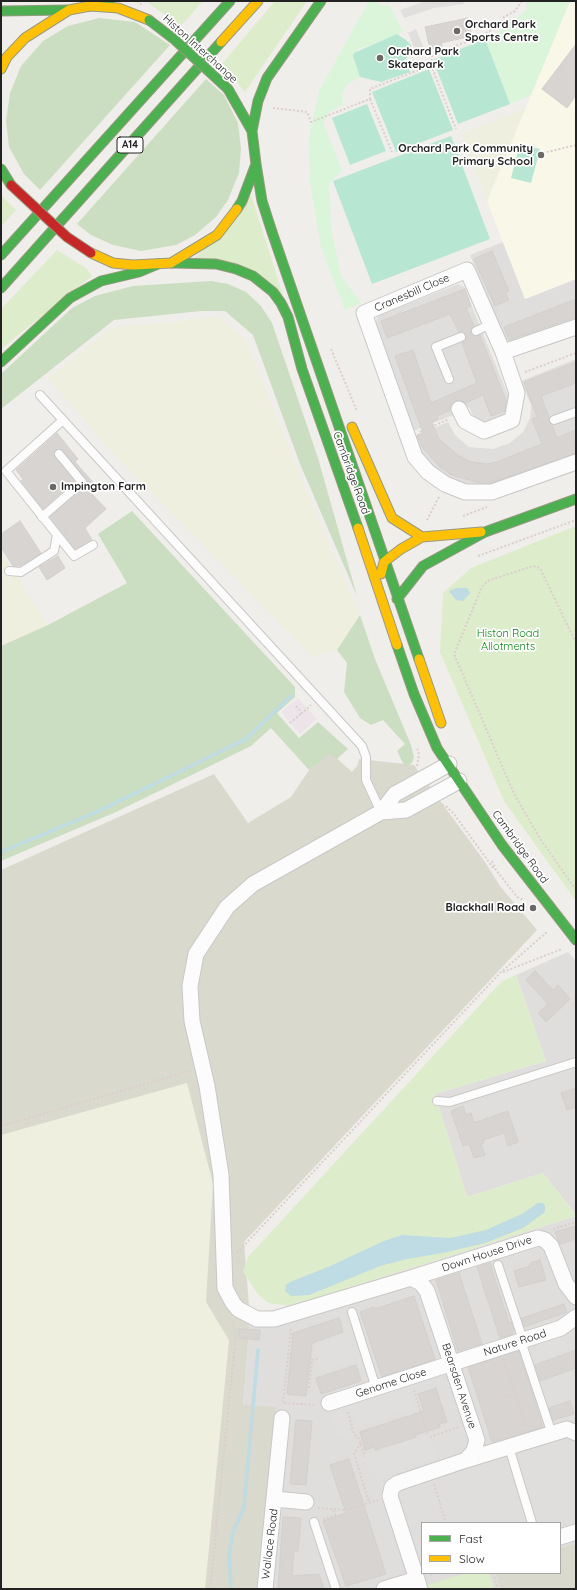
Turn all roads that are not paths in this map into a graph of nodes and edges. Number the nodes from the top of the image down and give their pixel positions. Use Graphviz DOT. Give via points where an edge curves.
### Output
graph roads {
  1 [pos="110,1"];
  2 [pos="230,1"];
  3 [pos="258,1"];
  4 [pos="322,1"];
  5 [pos="90,6"];
  6 [pos="69,10"];
  7 [pos="1,11"];
  8 [pos="1,69"];
  9 [pos="252,132"];
  10 [pos="256,164"];
  11 [pos="1,169"];
  12 [pos="1,255"];
  13 [pos="171,263"];
  14 [pos="158,264"];
  15 [pos="1,288"];
  16 [pos="491,324"];
  17 [pos="576,327"];
  18 [pos="476,331"];
  19 [pos="461,337"];
  20 [pos="313,347"];
  21 [pos="503,352"];
  22 [pos="1,362"];
  23 [pos="450,379"];
  24 [pos="40,395"];
  25 [pos="340,400"];
  26 [pos="460,412"];
  27 [pos="576,412"];
  28 [pos="64,420"];
  29 [pos="554,420"];
  30 [pos="350,421"];
  31 [pos="59,454"];
  32 [pos="576,462"];
  33 [pos="3,468"];
  34 [pos="576,499"];
  35 [pos="42,517"];
  36 [pos="485,532"];
  37 [pos="58,535"];
  38 [pos="422,537"];
  39 [pos="93,545"];
  40 [pos="367,556"];
  41 [pos="384,562"];
  42 [pos="423,566"];
  43 [pos="9,571"];
  44 [pos="397,599"];
  45 [pos="382,604"];
  46 [pos="443,730"];
  47 [pos="448,747"];
  48 [pos="449,764"];
  49 [pos="460,781"];
  50 [pos="381,812"];
  51 [pos="576,940"];
  52 [pos="576,1062"];
  53 [pos="437,1101"];
  54 [pos="498,1265"];
  55 [pos="411,1278"];
  56 [pos="576,1297"];
  57 [pos="352,1312"];
  58 [pos="576,1316"];
  59 [pos="522,1341"];
  60 [pos="452,1364"];
  61 [pos="376,1388"];
  62 [pos="336,1401"];
  63 [pos="282,1418"];
  64 [pos="576,1433"];
  65 [pos="552,1434"];
  66 [pos="509,1447"];
  67 [pos="466,1460"];
  68 [pos="275,1499"];
  69 [pos="306,1502"];
  70 [pos="314,1522"];
  71 [pos="532,1522"];
  72 [pos="576,1532"];
  73 [pos="561,1537"];
  74 [pos="418,1584"];
  75 [pos="265,1589"];
  76 [pos="336,1589"];
  77 [pos="384,1589"];
  1 -- 5 [label="main road"];
  2 -- 12 [label="main road, A14"];
  3 -- 15 [label="main road, A14"];
  4 -- 9 [label="main road" via="267,78 258,102"];
  5 -- 6 [label="main road, Histon Interchange"];
  5 -- 9 [label="main road, Histon Interchange, bridge" via="118,8 149,20 175,40 228,89"];
  6 -- 7 [label="main road"];
  6 -- 8 [label="main road, Histon Interchange" via="25,38 7,57"];
  9 -- 10 [label="main road, Histon Interchange"];
  10 -- 13 [label="main road, Histon Interchange" via="242,201 226,225 217,235"];
  10 -- 20 [label="main road, Cambridge Road" via="262,201"];
  11 -- 14 [label="main road, Histon Interchange, bridge" via="11,185 67,237 91,253 113,263"];
  13 -- 14 [label="main road, Histon Interchange"];
  13 -- 40 [label="main road, Cambridge Road" via="216,264 236,269 253,276 281,303 288,317 302,369"];
  14 -- 22 [label="main road" via="139,272 101,281 70,298"];
  16 -- 18 [label="lane"];
  16 -- 21 [label="street, Cranesbill Close"];
  16 -- 32 [label="street, Cranesbill Close" via="467,270 364,313 415,457 428,472 445,484 466,492 492,492"];
  17 -- 21 [label="street"];
  19 -- 23 [label="lane" via="436,347"];
  20 -- 25 [label="main road, Cambridge Road"];
  20 -- 41 [label="main road, Cambridge Road"];
  21 -- 26 [label="street, Cranesbill Close" via="517,393 512,420 484,432 465,421"];
  24 -- 28 [label="lane"];
  27 -- 29 [label="lane"];
  28 -- 33 [label="lane"];
  28 -- 50 [label="lane" via="362,746 366,757 366,780"];
  30 -- 38 [label="main road, Cambridge Road" via="392,518"];
  31 -- 35 [label="lane" via="82,482"];
  33 -- 35 [label="lane"];
  34 -- 36 [label="main road"];
  35 -- 37 [label="lane"];
  36 -- 38 [label="main road"];
  36 -- 42 [label="main road"];
  37 -- 39 [label="lane" via="74,556"];
  37 -- 43 [label="lane" via="54,551 21,572"];
  38 -- 41 [label="main road"];
  40 -- 41 [label="main road"];
  40 -- 45 [label="main road, Cambridge Road"];
  41 -- 42 [label="main road"];
  41 -- 44 [label="main road, Cambridge Road"];
  41 -- 45 [label="main road" via="380,577"];
  42 -- 44 [label="main road"];
  44 -- 46 [label="main road, Cambridge Road"];
  45 -- 48 [label="main road, Cambridge Road" via="414,694 437,748"];
  47 -- 48 [label="main road, Cambridge Road"];
  48 -- 49 [label="main road, Cambridge Road"];
  48 -- 50 [label="street" via="395,794"];
  49 -- 50 [label="street" via="406,810"];
  49 -- 51 [label="main road, Cambridge Road" via="506,851"];
  50 -- 55 [label="street" via="253,884 227,907 196,954 190,986 192,1021 203,1068 221,1175 226,1288 238,1309 257,1320 274,1319"];
  52 -- 53 [label="lane" via="450,1102"];
  54 -- 59 [label="lane"];
  55 -- 56 [label="street, Down House Drive" via="538,1238 551,1246 566,1284"];
  55 -- 60 [label="street, Bearsden Avenue" via="422,1282 427,1291"];
  57 -- 61 [label="lane"];
  58 -- 59 [label="street, Nature Road" via="561,1328"];
  59 -- 60 [label="street, Nature Road"];
  59 -- 65 [label="lane"];
  60 -- 61 [label="street, Genome Close"];
  60 -- 67 [label="street, Bearsden Avenue" via="477,1440 474,1451"];
  61 -- 62 [label="street, Genome Close"];
  63 -- 68 [label="street, Wallace Road"];
  64 -- 65 [label="street" via="567,1430"];
  65 -- 66 [label="street"];
  66 -- 67 [label="street"];
  66 -- 71 [label="lane"];
  67 -- 74 [label="street" via="392,1487 390,1496"];
  68 -- 69 [label="street, Wallace Road"];
  68 -- 75 [label="street, Wallace Road"];
  70 -- 76 [label="lane"];
  72 -- 73 [label="street"];
  74 -- 77 [label="street"];
}
